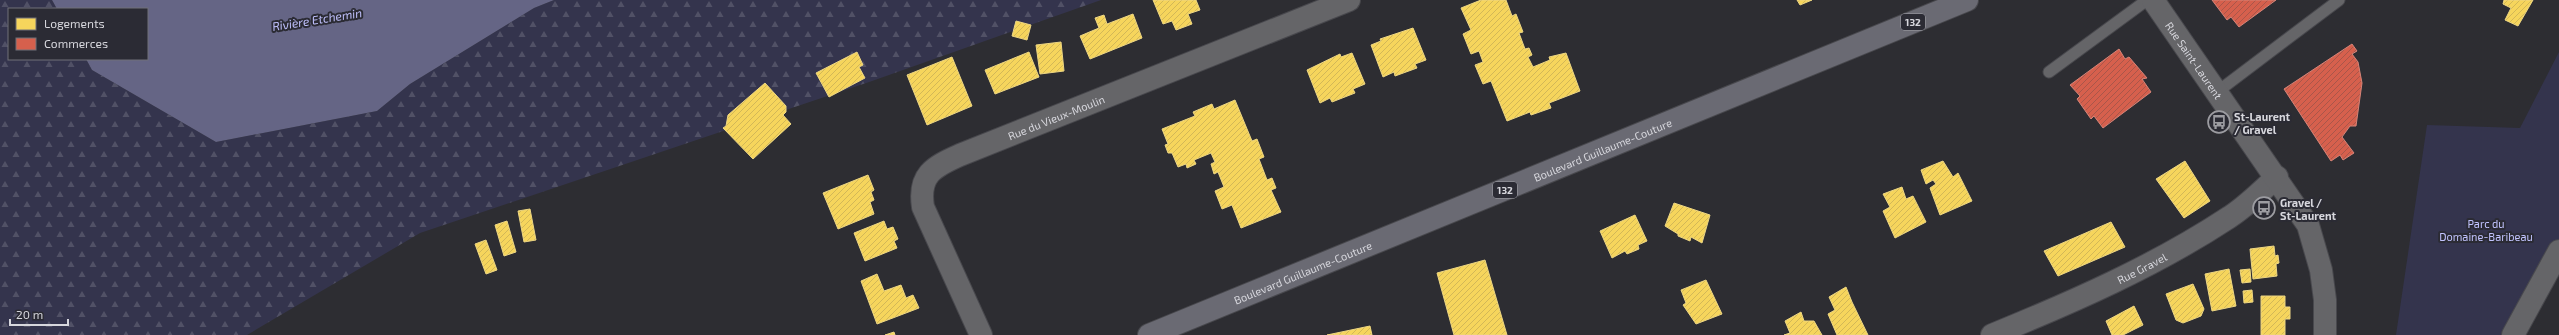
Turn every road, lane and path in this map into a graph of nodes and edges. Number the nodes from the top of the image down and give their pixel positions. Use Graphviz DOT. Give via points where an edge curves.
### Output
graph roads {
  1 [pos="1350,0"];
  2 [pos="1967,0"];
  3 [pos="2146,0"];
  4 [pos="2153,0"];
  5 [pos="2339,0"];
  6 [pos="2049,72"];
  7 [pos="2217,92"];
  8 [pos="2277,177"];
  9 [pos="2559,251"];
  10 [pos="981,335"];
  11 [pos="1149,335"];
  12 [pos="1992,335"];
  13 [pos="2325,335"];
  14 [pos="2514,335"];
  1 -- 10 [label="street, Rue du Vieux-Moulin" via="960,155 941,163 927,175 921,193 923,207"];
  2 -- 11 [label="main road, Boulevard Guillaume-Couture / 132"];
  3 -- 6 [label="lane"];
  4 -- 7 [label="street, Rue Saint-Laurent"];
  5 -- 7 [label="lane"];
  7 -- 8 [label="street, Rue Saint-Laurent"];
  8 -- 12 [label="street, Rue Gravel" via="2229,218 2153,262 2074,301"];
  8 -- 13 [label="street, Rue Saint-Laurent" via="2299,209 2315,242 2324,292"];
  9 -- 14 [label="street"];
}
